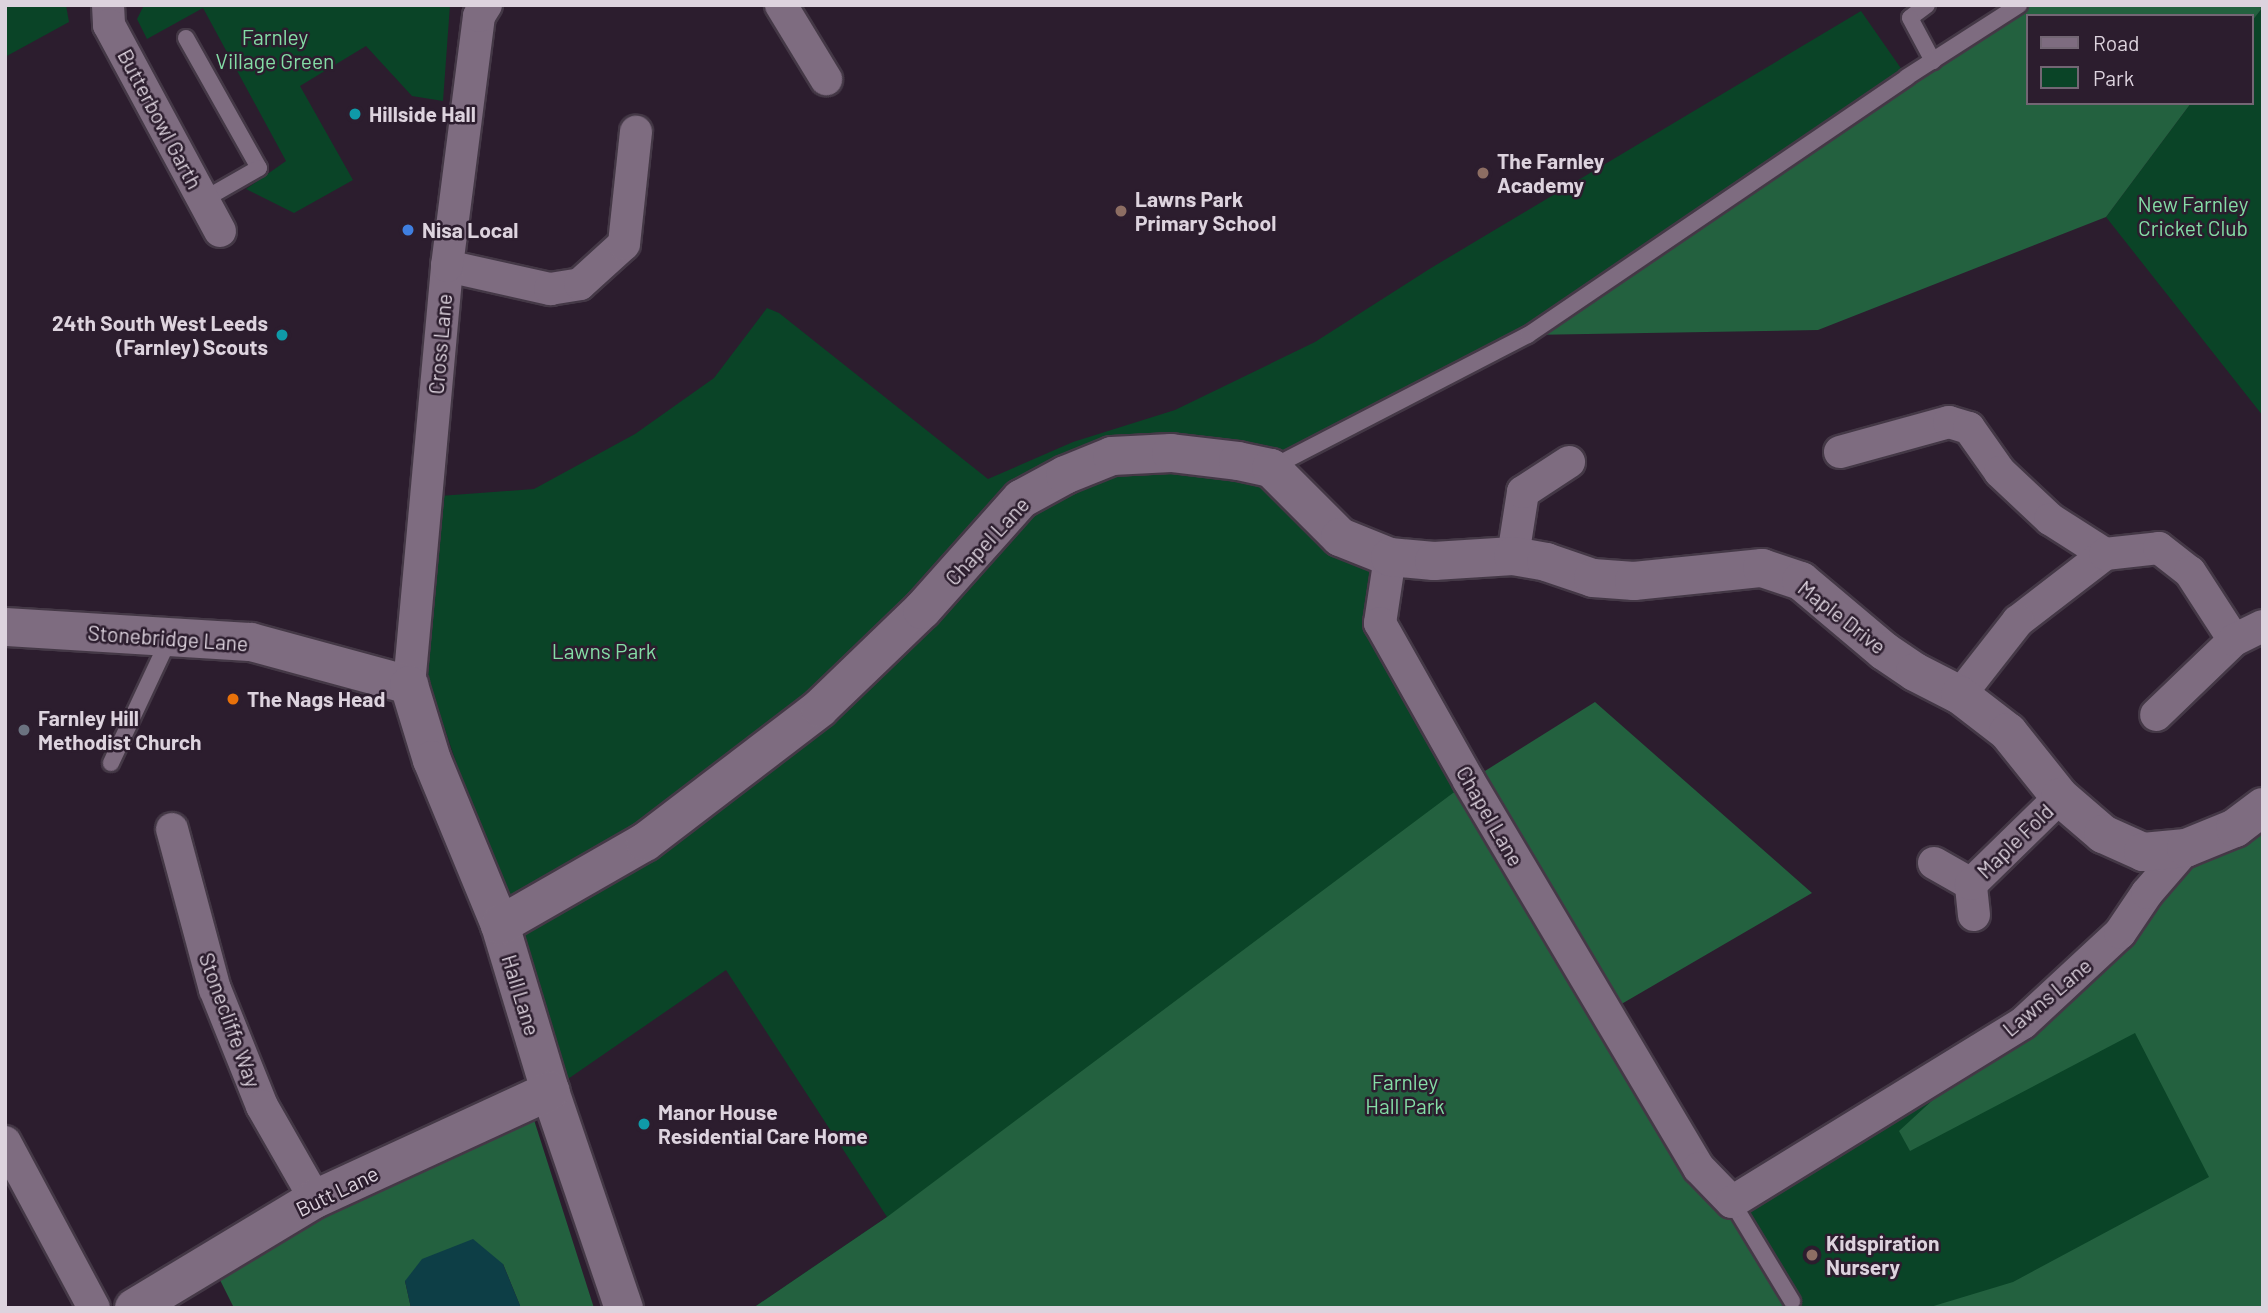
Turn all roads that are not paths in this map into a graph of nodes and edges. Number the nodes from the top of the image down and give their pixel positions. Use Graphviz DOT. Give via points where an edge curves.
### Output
graph roads {
  1 [pos="108,5"];
  2 [pos="485,5"];
  3 [pos="781,5"];
  4 [pos="1927,5"];
  5 [pos="2019,5"];
  6 [pos="186,38"];
  7 [pos="1933,61"];
  8 [pos="826,79"];
  9 [pos="636,132"];
  10 [pos="204,200"];
  11 [pos="220,231"];
  12 [pos="447,266"];
  13 [pos="1840,452"];
  14 [pos="1569,462"];
  15 [pos="1271,468"];
  16 [pos="2105,554"];
  17 [pos="1513,556"];
  18 [pos="1390,557"];
  19 [pos="5,626"];
  20 [pos="2263,626"];
  21 [pos="170,637"];
  22 [pos="2234,640"];
  23 [pos="409,685"];
  24 [pos="1960,695"];
  25 [pos="2156,715"];
  26 [pos="111,762"];
  27 [pos="2060,797"];
  28 [pos="2263,807"];
  29 [pos="172,829"];
  30 [pos="2186,848"];
  31 [pos="1934,863"];
  32 [pos="1970,884"];
  33 [pos="1974,915"];
  34 [pos="500,925"];
  35 [pos="550,1091"];
  36 [pos="5,1142"];
  37 [pos="315,1199"];
  38 [pos="1732,1202"];
  39 [pos="1793,1301"];
  40 [pos="94,1308"];
  41 [pos="134,1308"];
  42 [pos="624,1308"];
  1 -- 10 [label="street, Butterbowl Garth" via="109,25"];
  2 -- 12 [label="street, Cross Lane" via="479,16"];
  3 -- 8 [label="street"];
  4 -- 7 [label="lane" via="1910,18"];
  5 -- 7 [label="lane"];
  6 -- 10 [label="lane" via="259,168"];
  7 -- 15 [label="lane" via="1528,335"];
  9 -- 12 [label="street" via="624,244 580,284 550,289"];
  10 -- 11 [label="street, Butterbowl Garth"];
  12 -- 23 [label="street, Cross Lane"];
  13 -- 16 [label="street" via="1949,422 1969,428 2000,472 2050,519"];
  14 -- 17 [label="street" via="1523,492"];
  15 -- 18 [label="street" via="1339,537"];
  15 -- 34 [label="street, Chapel Lane" via="1171,453 1112,456 1021,499 922,610 820,708 645,842"];
  16 -- 22 [label="street" via="2159,548 2190,572"];
  16 -- 24 [label="street" via="2018,621"];
  17 -- 18 [label="street, Maple Drive" via="1434,561"];
  17 -- 24 [label="street, Maple Drive" via="1593,578 1634,581 1762,568 1801,581 1884,651"];
  18 -- 38 [label="street, Chapel Lane" via="1380,623 1699,1168"];
  19 -- 21 [label="street, Stonebridge Lane"];
  20 -- 22 [label="street"];
  21 -- 23 [label="street, Stonebridge Lane" via="251,642"];
  21 -- 26 [label="lane"];
  22 -- 25 [label="street"];
  23 -- 34 [label="street, Hall Lane" via="432,760"];
  24 -- 27 [label="street, Maple Drive" via="2008,732"];
  27 -- 30 [label="street, Maple Drive" via="2103,834 2143,852"];
  27 -- 32 [label="street, Maple Fold"];
  28 -- 30 [label="street, Lawns Lane" via="2235,828"];
  29 -- 37 [label="street, Stonecliffe Way" via="215,989 262,1106"];
  30 -- 38 [label="street, Lawns Lane" via="2120,933 2023,1023"];
  31 -- 32 [label="street, Maple Fold"];
  32 -- 33 [label="street, Maple Fold"];
  34 -- 35 [label="street, Hall Lane"];
  35 -- 37 [label="street, Butt Lane"];
  35 -- 42 [label="street, Hall Lane"];
  36 -- 40 [label="street"];
  37 -- 41 [label="street, Butt Lane"];
  38 -- 39 [label="lane"];
}
